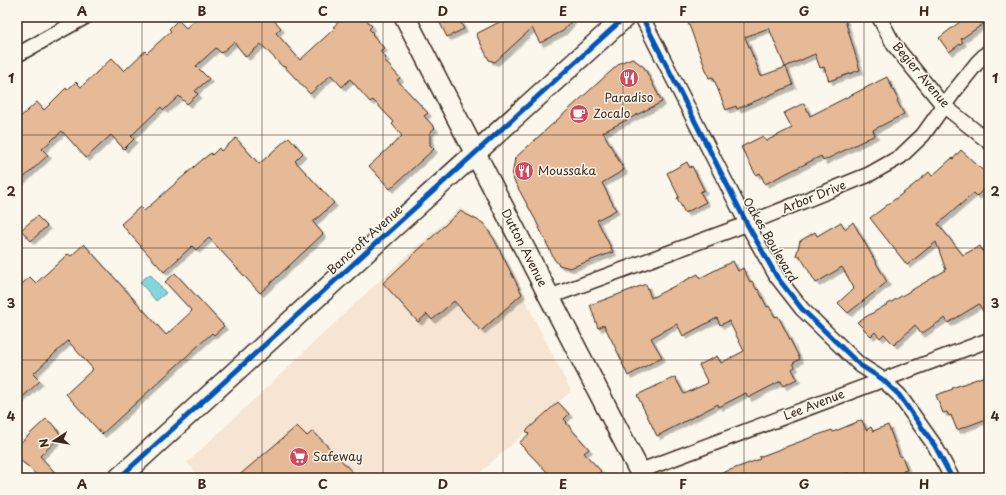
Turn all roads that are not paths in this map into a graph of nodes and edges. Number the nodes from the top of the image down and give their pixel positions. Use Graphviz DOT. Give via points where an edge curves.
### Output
graph roads {
  1 [pos="85,17"];
  2 [pos="405,17"];
  3 [pos="625,17"];
  4 [pos="642,17"];
  5 [pos="879,17"];
  6 [pos="989,51"];
  7 [pos="17,55"];
  8 [pos="943,105"];
  9 [pos="989,142"];
  10 [pos="474,153"];
  11 [pos="748,224"];
  12 [pos="549,297"];
  13 [pos="989,340"];
  14 [pos="882,379"];
  15 [pos="641,474"];
  16 [pos="120,478"];
  17 [pos="952,478"];
  1 -- 7 [label="street"];
  2 -- 10 [label="main road, Dutton Avenue"];
  3 -- 10 [label="main road, Bancroft Avenue"];
  4 -- 11 [label="street, Oakes Boulevard"];
  5 -- 8 [label="street, Begier Avenue" via="894,45"];
  6 -- 8 [label="street, Arbor Drive"];
  8 -- 9 [label="street, Begier Avenue"];
  8 -- 11 [label="street, Arbor Drive" via="923,135 900,157 868,175"];
  10 -- 12 [label="main road, Dutton Avenue"];
  10 -- 16 [label="main road, Bancroft Avenue"];
  11 -- 12 [label="street, Arbor Drive"];
  11 -- 14 [label="street, Oakes Boulevard" via="777,277 802,309 860,365"];
  12 -- 15 [label="main road, Dutton Avenue"];
  13 -- 14 [label="street, Lee Avenue"];
  14 -- 15 [label="street, Lee Avenue"];
  14 -- 17 [label="street, Oakes Boulevard" via="899,394 935,446"];
}
